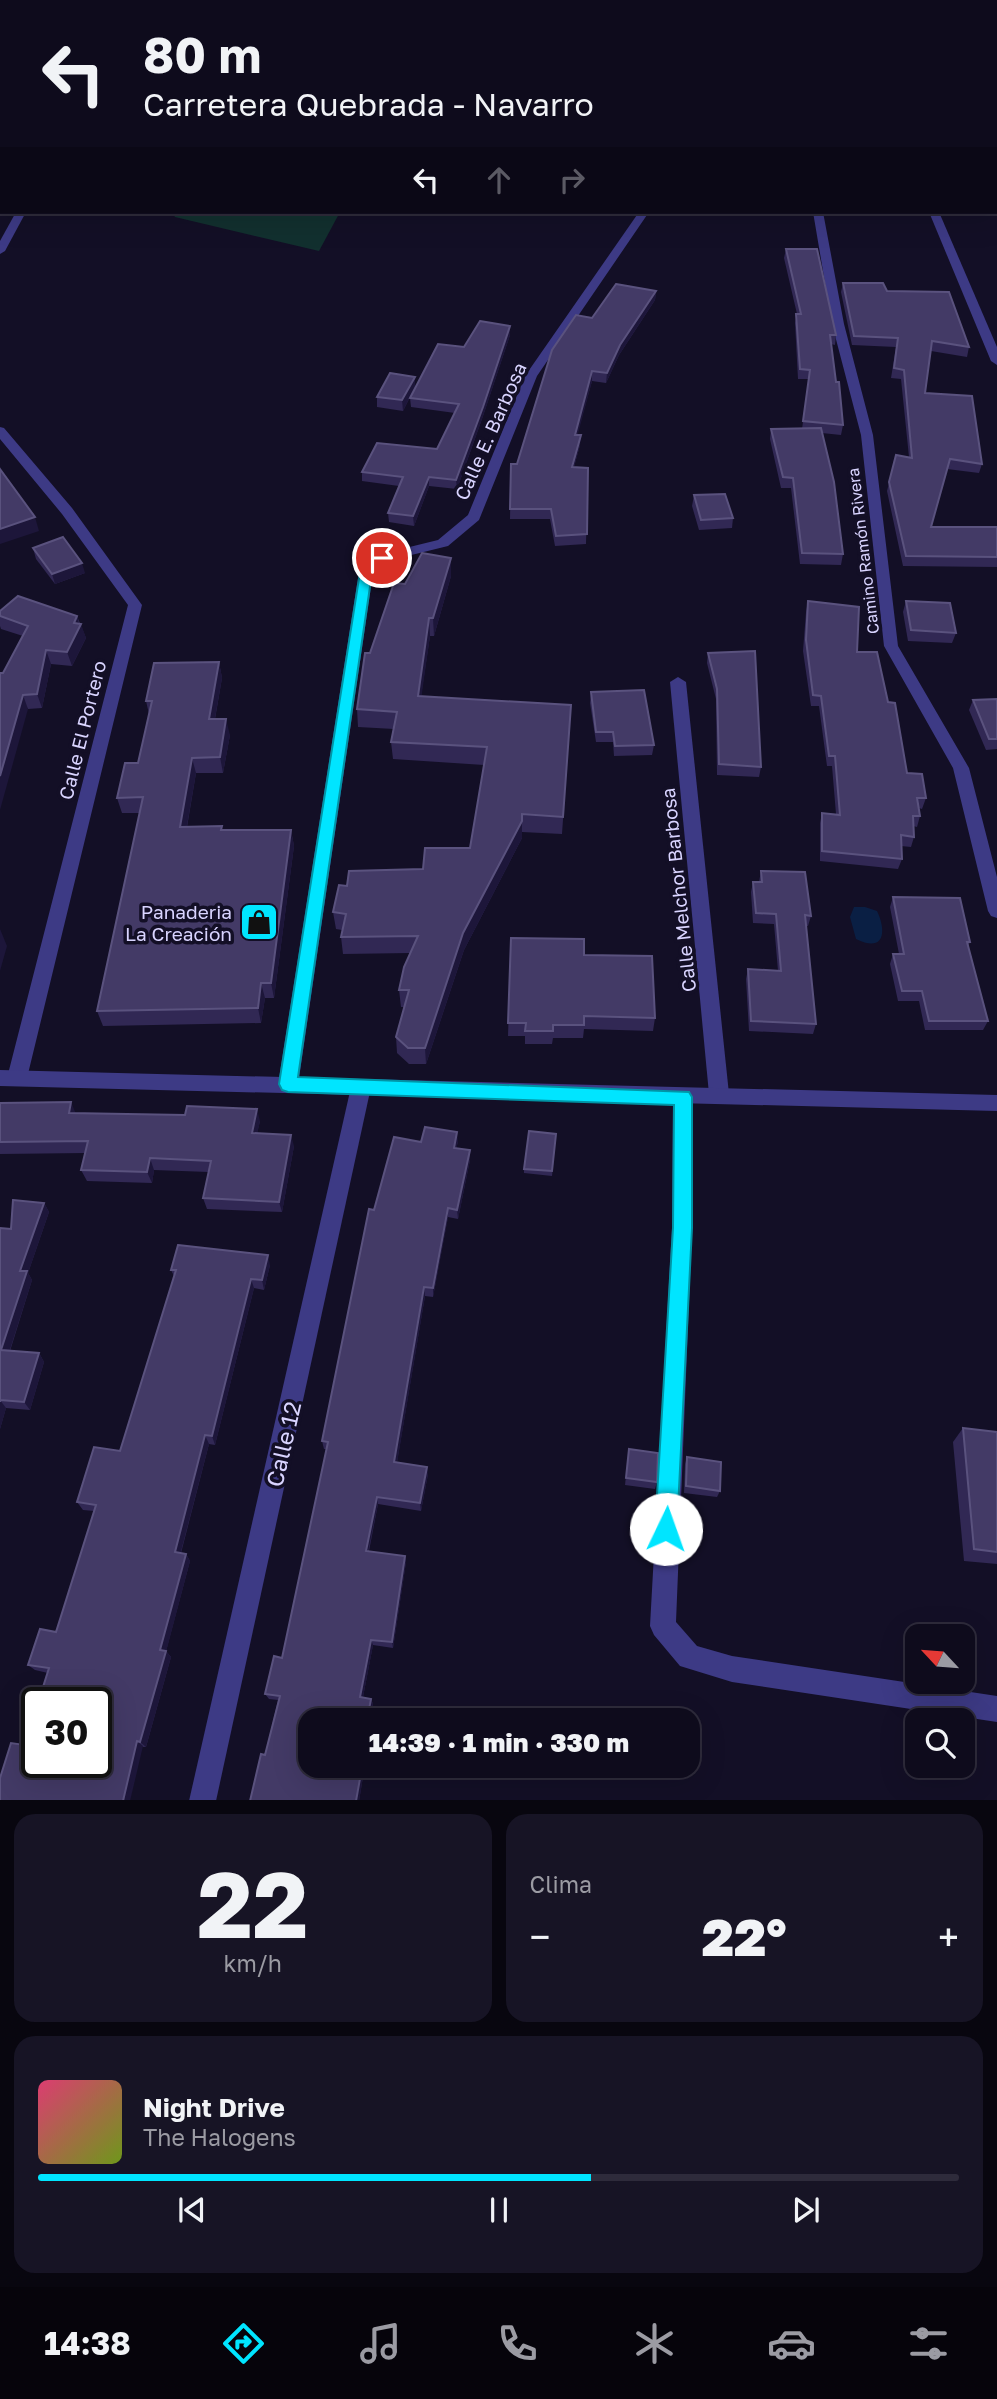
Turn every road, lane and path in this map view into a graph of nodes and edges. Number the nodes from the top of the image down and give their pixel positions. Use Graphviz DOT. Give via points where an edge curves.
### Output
graph roads {
  1 [pos="20,214"];
  2 [pos="643,214"];
  3 [pos="818,214"];
  4 [pos="935,214"];
  5 [pos="0,251"];
  6 [pos="997,361"];
  7 [pos="0,431"];
  8 [pos="678,682"];
  9 [pos="997,911"];
  10 [pos="9,1078"];
  11 [pos="288,1084"];
  12 [pos="361,1087"];
  13 [pos="719,1094"];
  14 [pos="683,1097"];
  15 [pos="997,1103"];
  16 [pos="997,1709"];
  17 [pos="202,1800"];
  1 -- 5 [label="street"];
  2 -- 11 [label="street, Calle E. Barbosa" via="531,376 474,517 443,543 382,558 366,572"];
  3 -- 9 [label="street, Camino Ramón Rivera" via="838,324 867,435 891,646 961,768"];
  4 -- 6 [label="street"];
  7 -- 10 [label="street, Calle El Portero" via="67,511 135,606"];
  8 -- 13 [label="street, Calle Melchor Barbosa"];
  10 -- 11 [label="street"];
  11 -- 12 [label="street"];
  12 -- 14 [label="street"];
  12 -- 17 [label="street, Calle 12"];
  13 -- 14 [label="street"];
  13 -- 15 [label="street"];
  14 -- 16 [label="street" via="682,1228 663,1626 690,1657 732,1669"];
}
